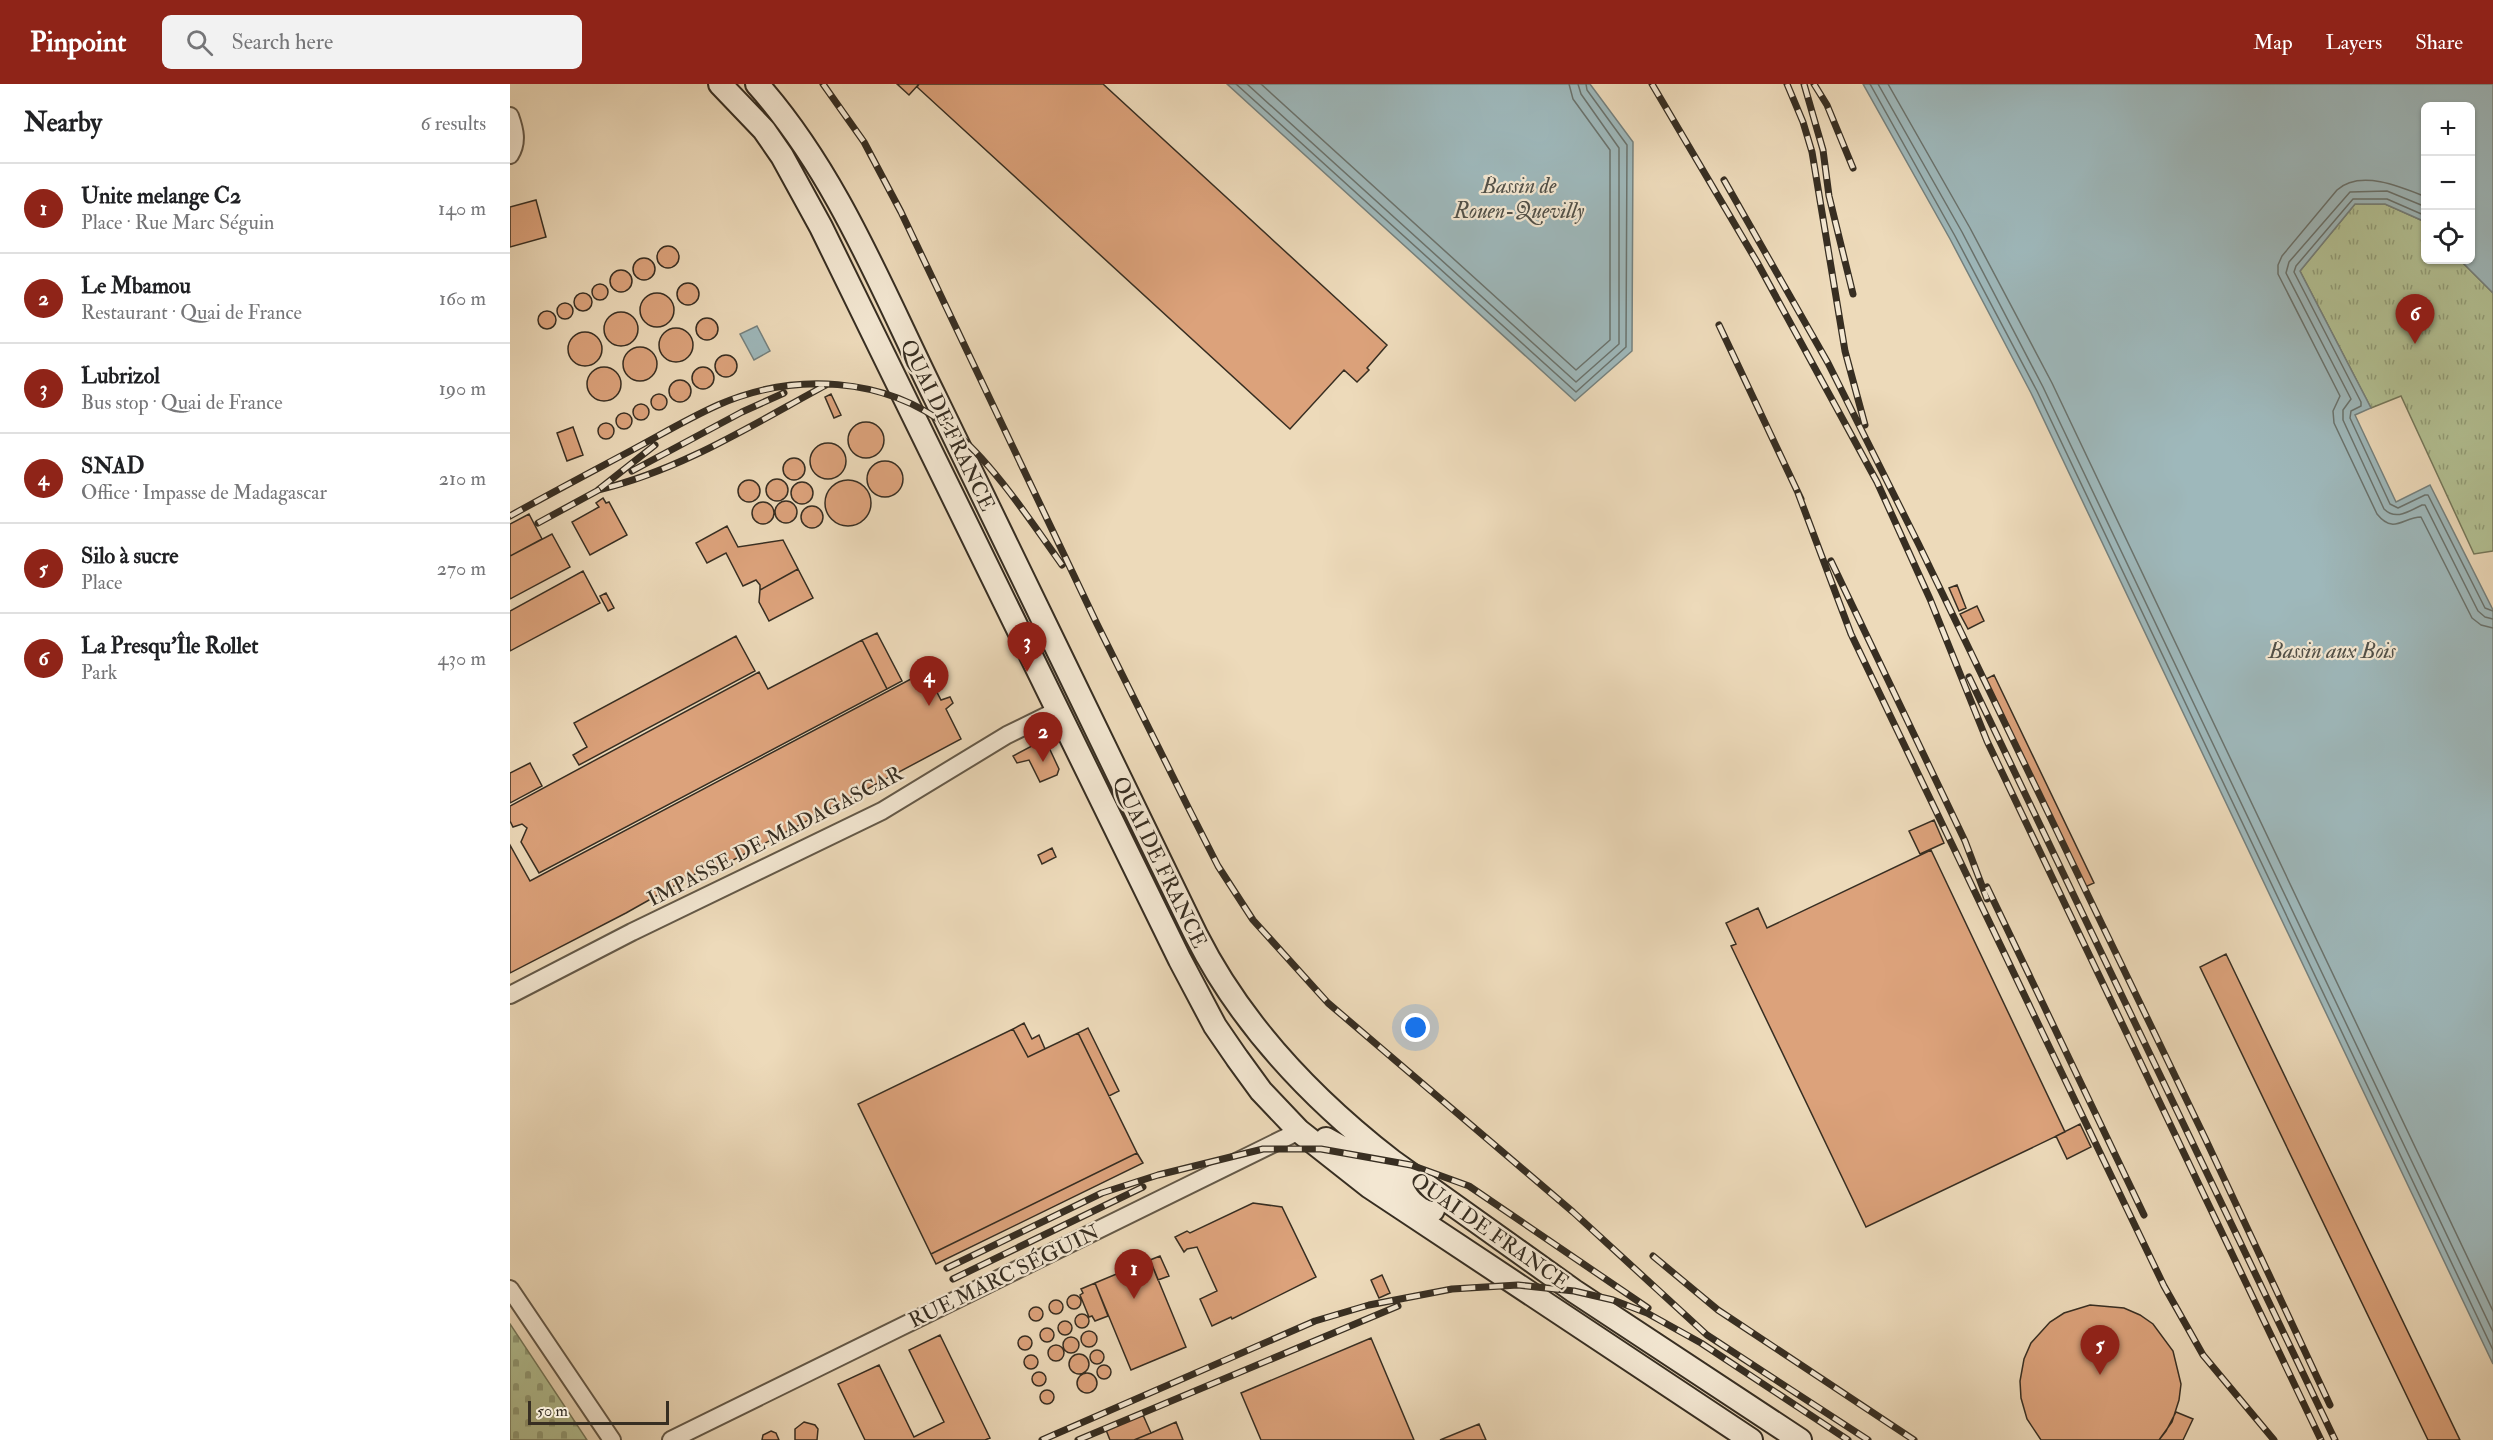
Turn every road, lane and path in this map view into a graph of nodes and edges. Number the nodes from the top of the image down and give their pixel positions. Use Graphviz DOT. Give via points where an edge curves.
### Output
graph roads {
  1 [pos="720,84"];
  2 [pos="757,84"];
  3 [pos="510,116"];
  4 [pos="510,155"];
  5 [pos="1058,710"];
  6 [pos="510,995"];
  7 [pos="1316,1096"];
  8 [pos="1299,1131"];
  9 [pos="1522,1253"];
  10 [pos="510,1289"];
  11 [pos="612,1440"];
  12 [pos="671,1440"];
  13 [pos="1751,1440"];
  14 [pos="1800,1440"];
  1 -- 5 [label="main road, QUAI DE FRANCE" via="764,130 797,180"];
  2 -- 7 [label="main road, QUAI DE FRANCE" via="807,148 856,237 1212,968 1257,1032"];
  3 -- 4 [label="street" via="516,131"];
  5 -- 6 [label="street, IMPASSE DE MADAGASCAR" via="1007,735 882,812"];
  5 -- 8 [label="main road, QUAI DE FRANCE" via="1215,1026 1262,1091"];
  7 -- 8 [label="main road" via="1314,1116"];
  7 -- 9 [label="main road, QUAI DE FRANCE" via="1392,1161"];
  8 -- 9 [label="main road" via="1333,1141 1480,1241"];
  8 -- 12 [label="street, RUE MARC SÉGUIN"];
  8 -- 13 [label="main road, QUAI DE FRANCE" via="1370,1187"];
  9 -- 14 [label="main road, QUAI DE FRANCE"];
  10 -- 11 [label="street"];
}
